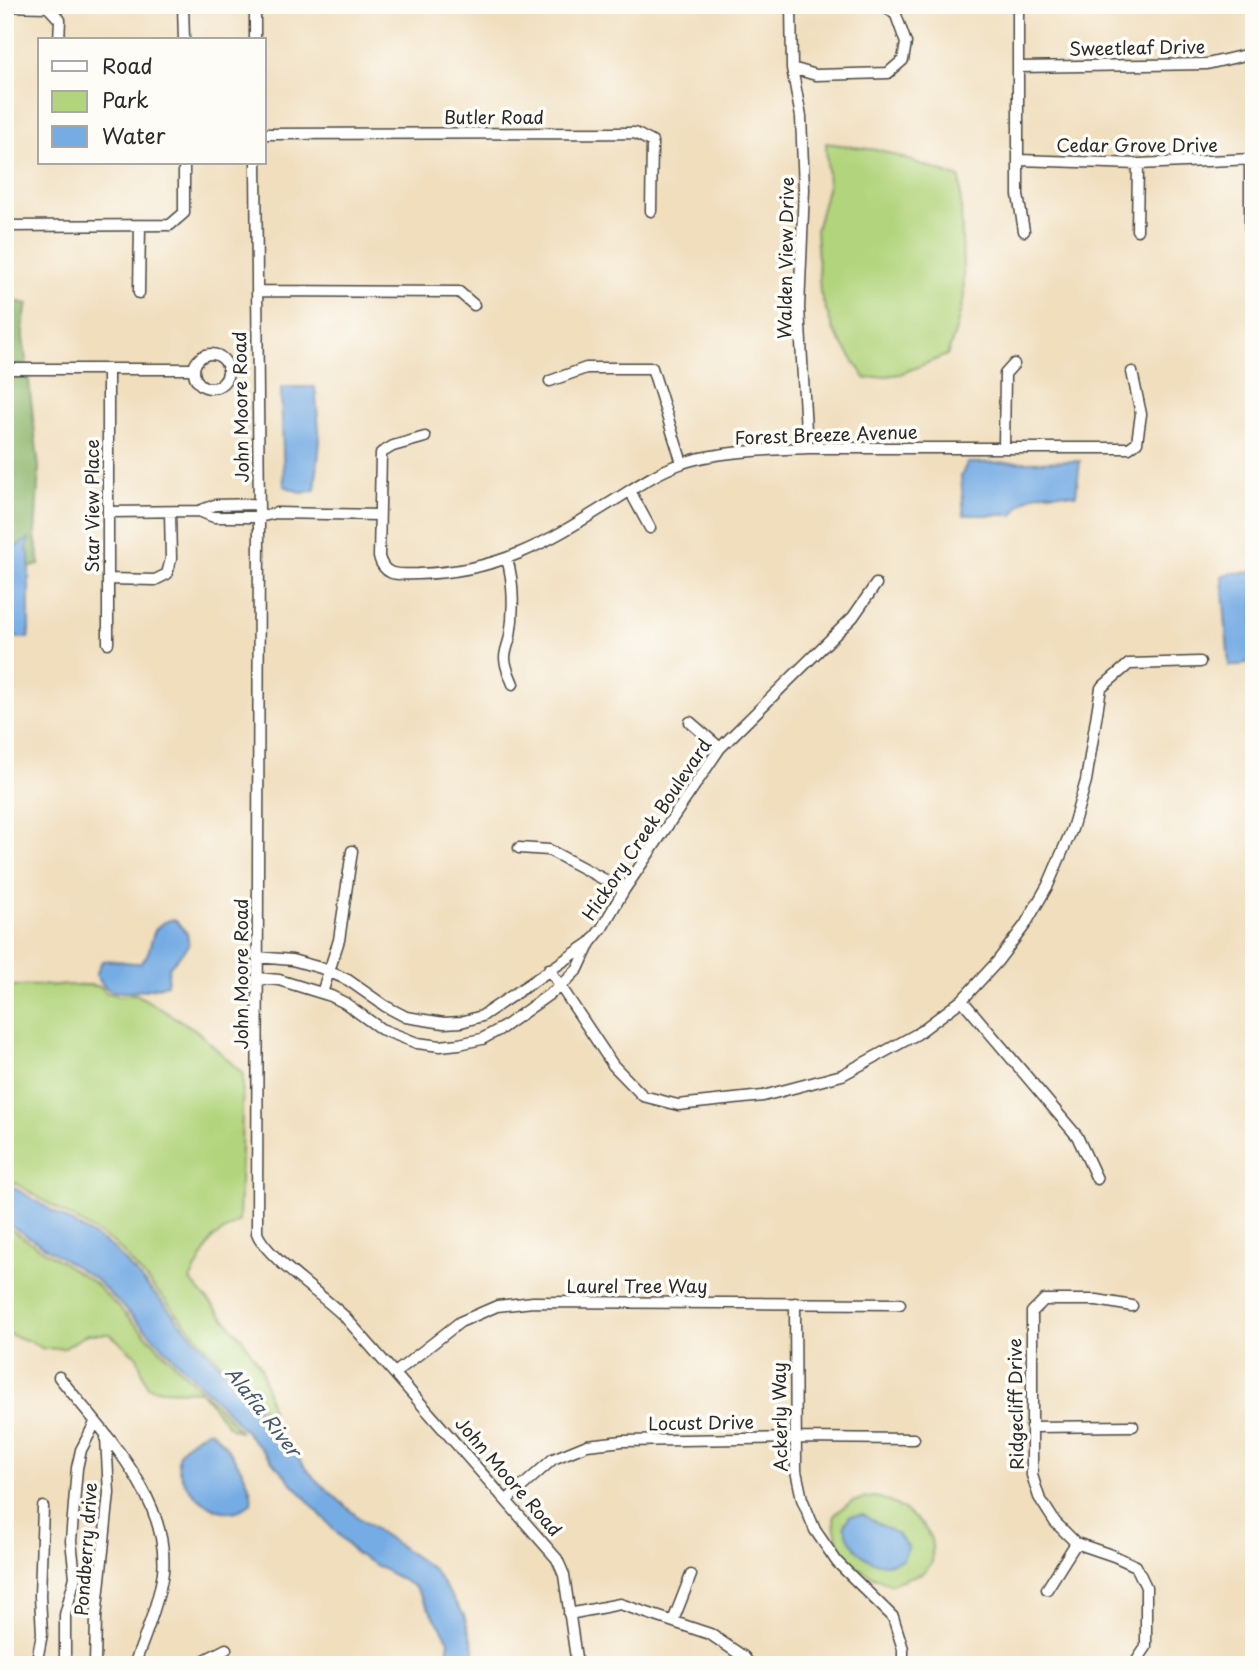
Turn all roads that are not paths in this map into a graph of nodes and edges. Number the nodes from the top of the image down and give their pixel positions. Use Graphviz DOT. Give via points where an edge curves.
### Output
graph roads {
  1 [pos="183,5"];
  2 [pos="255,5"];
  3 [pos="791,5"];
  4 [pos="884,5"];
  5 [pos="1018,5"];
  6 [pos="5,6"];
  7 [pos="59,38"];
  8 [pos="184,38"];
  9 [pos="255,38"];
  10 [pos="1254,52"];
  11 [pos="1019,66"];
  12 [pos="792,68"];
  13 [pos="266,134"];
  14 [pos="1019,160"];
  15 [pos="1252,160"];
  16 [pos="184,164"];
  17 [pos="256,164"];
  18 [pos="1138,164"];
  19 [pos="651,211"];
  20 [pos="5,226"];
  21 [pos="140,226"];
  22 [pos="1137,230"];
  23 [pos="1250,230"];
  24 [pos="1024,231"];
  25 [pos="257,291"];
  26 [pos="139,293"];
  27 [pos="474,305"];
  28 [pos="1014,364"];
  29 [pos="5,369"];
  30 [pos="108,369"];
  31 [pos="194,369"];
  32 [pos="1132,372"];
  33 [pos="550,381"];
  34 [pos="425,437"];
  35 [pos="1004,448"];
  36 [pos="807,449"];
  37 [pos="681,463"];
  38 [pos="630,491"];
  39 [pos="226,504"];
  40 [pos="259,504"];
  41 [pos="199,511"];
  42 [pos="109,512"];
  43 [pos="170,512"];
  44 [pos="379,515"];
  45 [pos="226,517"];
  46 [pos="259,517"];
  47 [pos="650,528"];
  48 [pos="507,559"];
  49 [pos="109,579"];
  50 [pos="876,584"];
  51 [pos="108,643"];
  52 [pos="1199,662"];
  53 [pos="513,684"];
  54 [pos="690,722"];
  55 [pos="720,748"];
  56 [pos="519,848"];
  57 [pos="352,851"];
  58 [pos="624,890"];
  59 [pos="590,943"];
  60 [pos="257,957"];
  61 [pos="549,969"];
  62 [pos="329,971"];
  63 [pos="257,978"];
  64 [pos="561,986"];
  65 [pos="322,993"];
  66 [pos="962,1000"];
  67 [pos="1097,1179"];
  68 [pos="795,1303"];
  69 [pos="900,1304"];
  70 [pos="1132,1306"];
  71 [pos="395,1373"];
  72 [pos="59,1377"];
  73 [pos="96,1423"];
  74 [pos="1133,1426"];
  75 [pos="1031,1427"];
  76 [pos="106,1436"];
  77 [pos="795,1438"];
  78 [pos="915,1439"];
  79 [pos="507,1500"];
  80 [pos="43,1507"];
  81 [pos="1076,1543"];
  82 [pos="691,1575"];
  83 [pos="1047,1589"];
  84 [pos="569,1614"];
  85 [pos="673,1621"];
  86 [pos="226,1649"];
  87 [pos="36,1665"];
  88 [pos="65,1665"];
  89 [pos="95,1665"];
  90 [pos="134,1665"];
  91 [pos="195,1665"];
  92 [pos="577,1665"];
  93 [pos="750,1665"];
  94 [pos="902,1665"];
  95 [pos="1134,1665"];
  1 -- 8 [label="street"];
  2 -- 9 [label="street"];
  3 -- 12 [label="street, Walden View Drive"];
  4 -- 12 [label="street" via="896,15 906,43 903,60 888,72 816,75"];
  5 -- 11 [label="street"];
  6 -- 7 [label="street" via="48,7 60,20"];
  10 -- 11 [label="street, Sweetleaf Drive" via="1207,64"];
  11 -- 14 [label="street"];
  12 -- 36 [label="street, Walden View Drive" via="801,117 804,189 799,307"];
  13 -- 19 [label="street, Butler Road" via="635,133 652,142"];
  14 -- 18 [label="street, Cedar Grove Drive"];
  14 -- 24 [label="street"];
  15 -- 18 [label="street, Cedar Grove Drive"];
  15 -- 23 [label="street"];
  16 -- 21 [label="street" via="184,214 170,225"];
  17 -- 25 [label="street, John Moore Road"];
  18 -- 22 [label="street"];
  20 -- 21 [label="street"];
  21 -- 26 [label="street"];
  25 -- 27 [label="street" via="459,292"];
  25 -- 40 [label="street, John Moore Road"];
  28 -- 35 [label="street" via="1005,374"];
  29 -- 30 [label="street"];
  30 -- 31 [label="street"];
  30 -- 42 [label="street, Star View Place"];
  32 -- 35 [label="street, Forest Breeze Avenue" via="1141,414 1137,442 1129,448"];
  33 -- 37 [label="street" via="586,368 652,368"];
  34 -- 44 [label="street, Forest Breeze Avenue" via="381,453"];
  35 -- 36 [label="street, Forest Breeze Avenue"];
  36 -- 37 [label="street, Forest Breeze Avenue" via="761,450"];
  37 -- 38 [label="street, Forest Breeze Avenue"];
  38 -- 47 [label="street"];
  38 -- 48 [label="street, Forest Breeze Avenue" via="550,540"];
  39 -- 40 [label="street"];
  39 -- 41 [label="street"];
  39 -- 45 [label="street"];
  40 -- 46 [label="street, John Moore Road"];
  41 -- 43 [label="street"];
  41 -- 45 [label="street"];
  42 -- 43 [label="street"];
  42 -- 49 [label="street, Star View Place"];
  43 -- 49 [label="street" via="167,574 155,580"];
  44 -- 46 [label="street" via="276,513"];
  44 -- 48 [label="street, Forest Breeze Avenue" via="379,557 387,572 448,573"];
  45 -- 46 [label="street"];
  46 -- 60 [label="street, John Moore Road"];
  48 -- 53 [label="street" via="512,573 505,656"];
  49 -- 51 [label="street, Star View Place"];
  50 -- 55 [label="street, Hickory Creek Boulevard" via="853,617"];
  52 -- 66 [label="street" via="1129,664 1101,688 1086,780 1072,829 1048,885 1025,925"];
  54 -- 55 [label="street"];
  55 -- 58 [label="street, Hickory Creek Boulevard"];
  56 -- 58 [label="street" via="549,850"];
  57 -- 62 [label="street" via="339,940"];
  58 -- 59 [label="street, Hickory Creek Boulevard"];
  59 -- 61 [label="street, Hickory Creek Boulevard"];
  59 -- 64 [label="street, Hickory Creek Boulevard" via="583,962"];
  60 -- 62 [label="street, Hickory Creek Boulevard" via="292,960"];
  60 -- 63 [label="street, John Moore Road"];
  61 -- 62 [label="street, Hickory Creek Boulevard" via="482,1016 444,1023 398,1014"];
  61 -- 64 [label="street"];
  62 -- 65 [label="street"];
  63 -- 65 [label="street, Hickory Creek Boulevard"];
  63 -- 71 [label="street, John Moore Road" via="257,1233 271,1254 337,1309"];
  64 -- 65 [label="street, Hickory Creek Boulevard" via="492,1034 450,1045 396,1036"];
  64 -- 66 [label="street" via="612,1065 643,1096 678,1105 763,1096 842,1075 918,1034"];
  66 -- 67 [label="street" via="1077,1136"];
  68 -- 69 [label="street, Laurel Tree Way"];
  68 -- 71 [label="street, Laurel Tree Way" via="533,1302 497,1306 460,1322"];
  68 -- 77 [label="street, Ackerly Way"];
  70 -- 75 [label="street, Ridgecliff Drive" via="1097,1300 1044,1300 1032,1312"];
  71 -- 79 [label="street, John Moore Road"];
  72 -- 73 [label="street"];
  73 -- 76 [label="street"];
  73 -- 88 [label="street" via="77,1468 71,1541 75,1577 65,1615"];
  74 -- 75 [label="street"];
  75 -- 81 [label="street, Ridgecliff Drive" via="1032,1475 1039,1497"];
  76 -- 89 [label="street, Pondberry drive" via="109,1493"];
  76 -- 90 [label="street" via="131,1468 161,1540 163,1572"];
  77 -- 78 [label="street, Locust Drive"];
  77 -- 79 [label="street, Locust Drive" via="587,1445 553,1459"];
  77 -- 94 [label="street, Ackerly Way" via="802,1499 815,1530 837,1562 892,1617 903,1649"];
  79 -- 84 [label="street, John Moore Road" via="560,1564"];
  80 -- 87 [label="street" via="42,1634"];
  81 -- 83 [label="street"];
  81 -- 95 [label="street, Ridgecliff Drive" via="1136,1566 1146,1587 1146,1647"];
  82 -- 85 [label="street"];
  84 -- 85 [label="street" via="620,1604"];
  84 -- 92 [label="street, John Moore Road"];
  85 -- 93 [label="street" via="710,1634"];
  86 -- 91 [label="street"];
}
